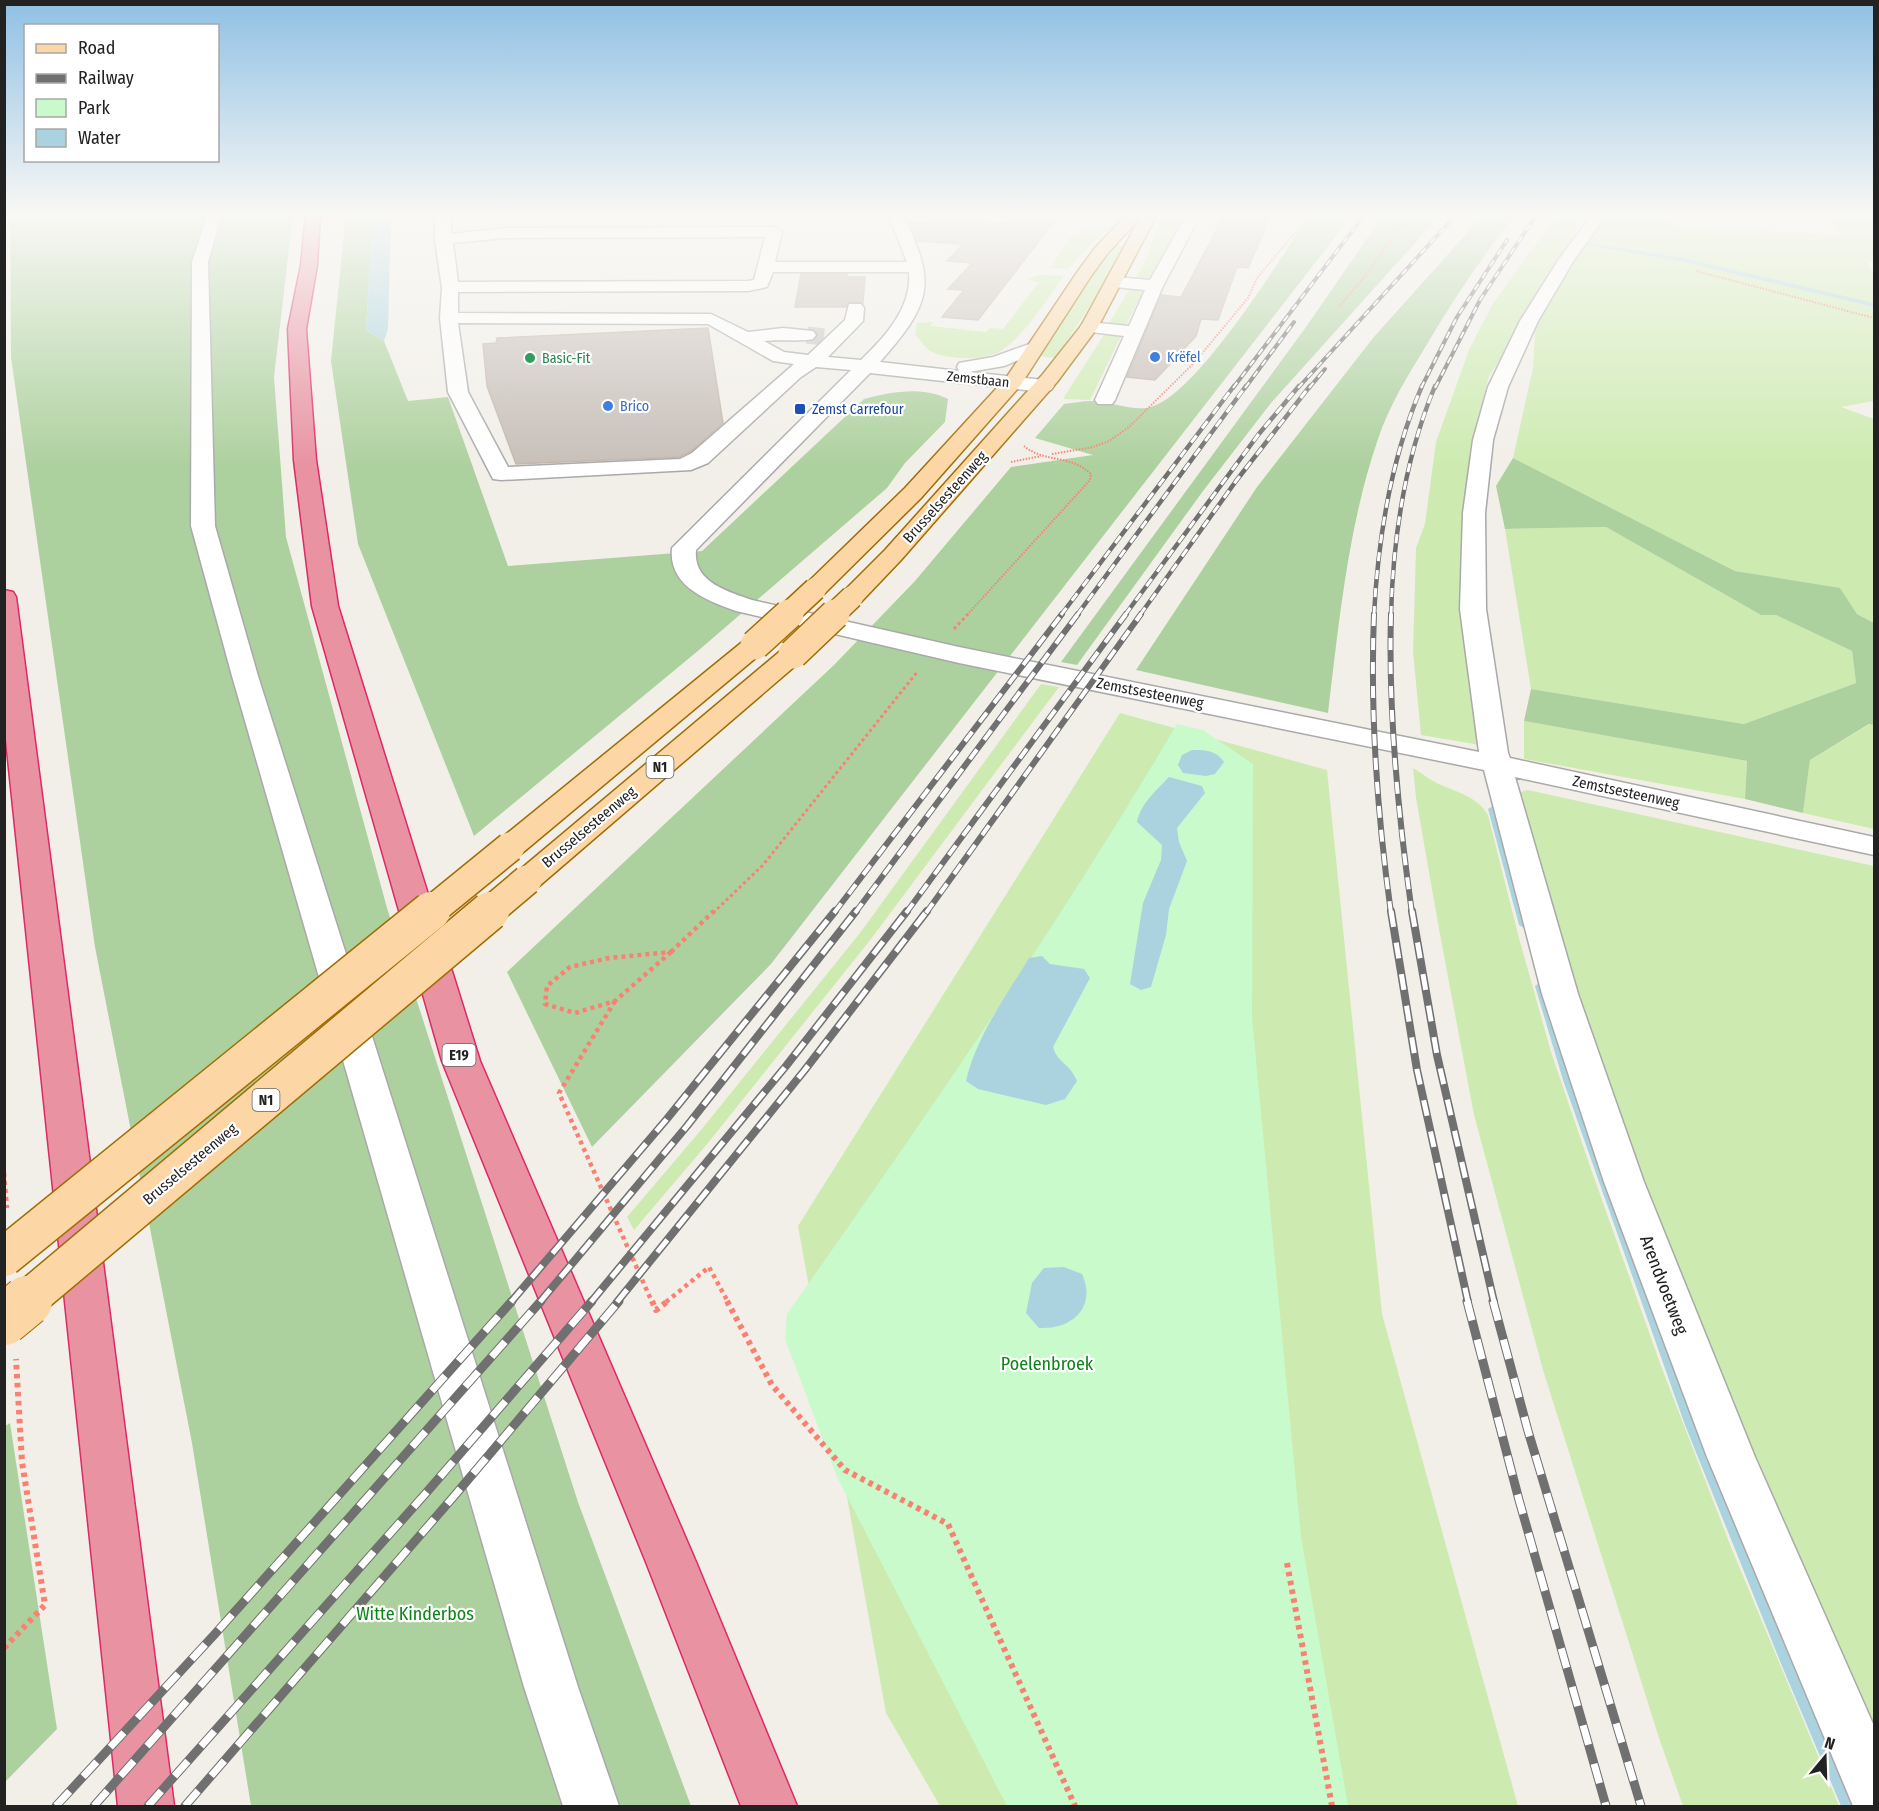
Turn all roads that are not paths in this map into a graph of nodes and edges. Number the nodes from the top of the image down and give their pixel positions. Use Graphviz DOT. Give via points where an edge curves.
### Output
graph roads {
  1 [pos="200,299"];
  2 [pos="303,299"];
  3 [pos="450,299"];
  4 [pos="915,299"];
  5 [pos="1068,299"];
  6 [pos="1105,299"];
  7 [pos="1150,299"];
  8 [pos="1543,299"];
  9 [pos="855,308"];
  10 [pos="449,318"];
  11 [pos="1089,327"];
  12 [pos="744,329"];
  13 [pos="1136,332"];
  14 [pos="807,335"];
  15 [pos="1035,347"];
  16 [pos="905,353"];
  17 [pos="811,361"];
  18 [pos="869,363"];
  19 [pos="938,366"];
  20 [pos="961,369"];
  21 [pos="1016,379"];
  22 [pos="1047,382"];
  23 [pos="1105,400"];
  24 [pos="976,422"];
  25 [pos="4,597"];
  26 [pos="1497,764"];
  27 [pos="1875,846"];
  28 [pos="4,1257"];
  29 [pos="10,1336"];
  30 [pos="1875,1790"];
  31 [pos="146,1806"];
  32 [pos="591,1806"];
  33 [pos="770,1806"];
  1 -- 32 [label="street" via="203,526 551,1687"];
  2 -- 33 [label="highway, E19" via="297,329 305,460 325,606 461,1061"];
  3 -- 10 [label="street"];
  4 -- 16 [label="street"];
  5 -- 15 [label="main road, Brusselsesteenweg / N1"];
  6 -- 11 [label="main road, Brusselsesteenweg / N1"];
  7 -- 13 [label="street"];
  8 -- 26 [label="street, Arendvoetweg" via="1498,387 1483,440 1474,513 1473,609"];
  9 -- 17 [label="street" via="854,321"];
  10 -- 12 [label="street" via="711,319 726,327"];
  10 -- 17 [label="street" via="458,392 501,474 683,465 700,458"];
  11 -- 13 [label="street"];
  11 -- 22 [label="main road, Brusselsesteenweg / N1"];
  12 -- 14 [label="street"];
  12 -- 17 [label="street" via="780,357"];
  13 -- 23 [label="street"];
  15 -- 20 [label="street, Zemstbaan" via="997,362"];
  15 -- 21 [label="main road, Brusselsesteenweg / N1"];
  16 -- 18 [label="street, Zemstbaan"];
  16 -- 18 [label="street"];
  16 -- 19 [label="street, Zemstbaan"];
  16 -- 21 [label="street, Zemstbaan"];
  16 -- 24 [label="street, Zemstbaan" via="975,391 981,400"];
  17 -- 18 [label="street"];
  18 -- 19 [label="street, Zemstbaan"];
  18 -- 26 [label="street, Zemstsesteenweg" via="684,548 683,564 703,588 736,603 935,650"];
  19 -- 20 [label="street, Zemstbaan"];
  20 -- 21 [label="street, Zemstbaan"];
  21 -- 22 [label="street, Zemstbaan"];
  21 -- 24 [label="main road, Brusselsesteenweg / N1"];
  22 -- 29 [label="main road, Brusselsesteenweg / N1, bridge" via="893,555 793,654 527,880"];
  24 -- 28 [label="main road, Brusselsesteenweg / N1, bridge" via="913,494 755,645"];
  25 -- 31 [label="highway"];
  26 -- 27 [label="street, Zemstsesteenweg"];
  26 -- 30 [label="street, Arendvoetweg" via="1560,994 1624,1182 1731,1457"];
}
